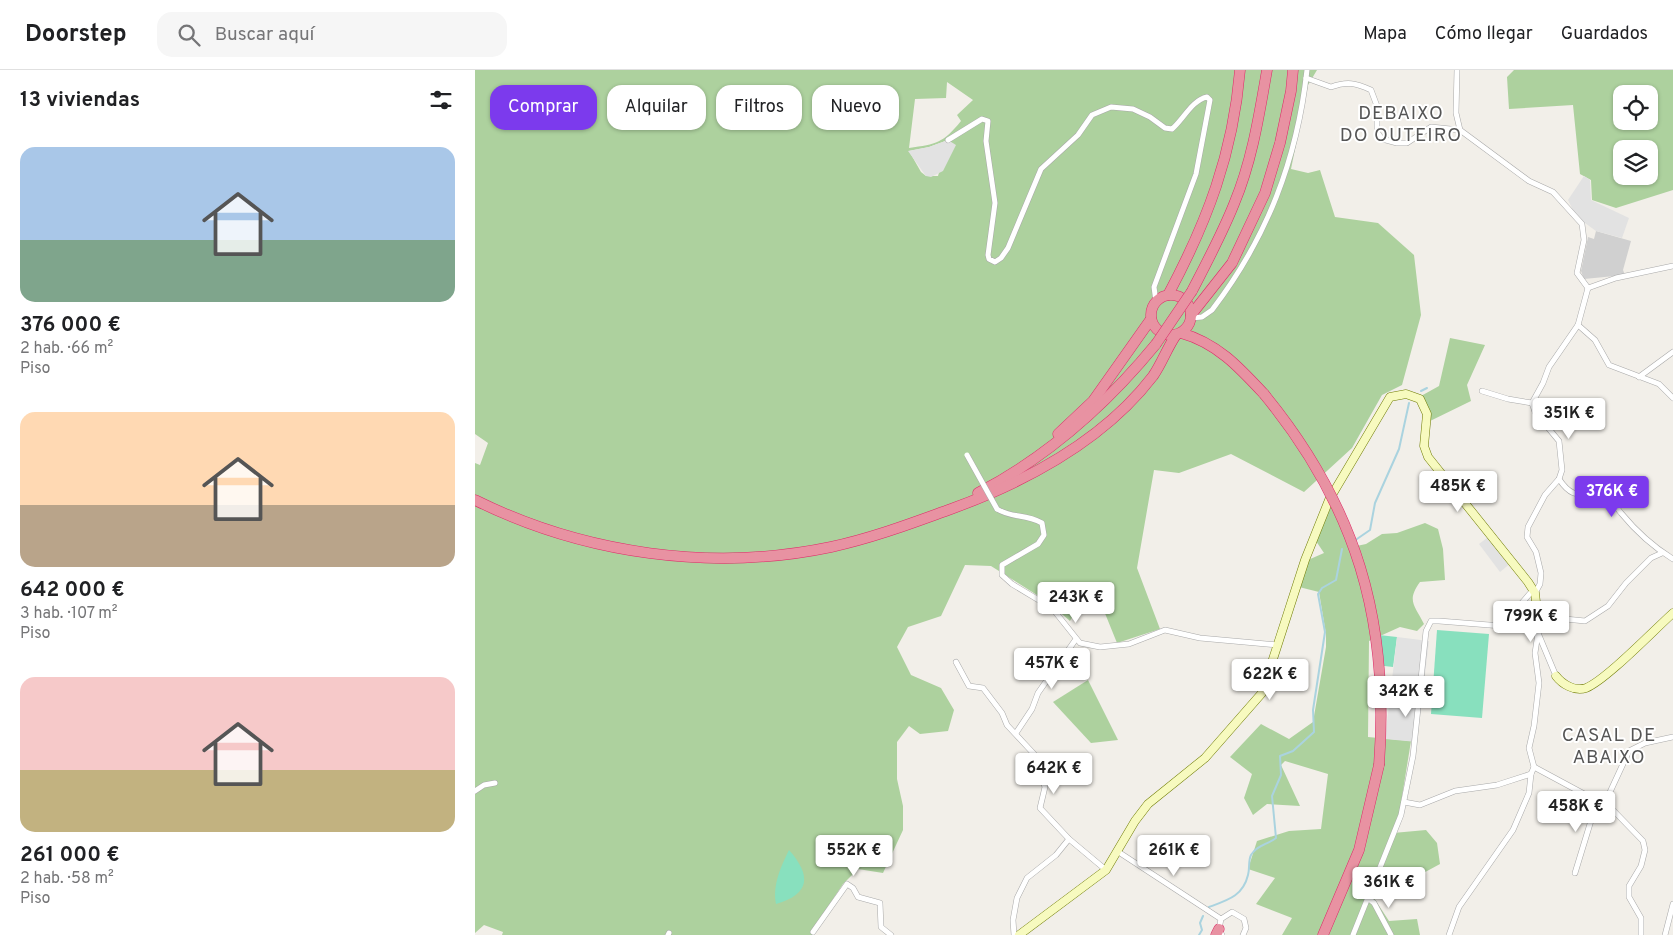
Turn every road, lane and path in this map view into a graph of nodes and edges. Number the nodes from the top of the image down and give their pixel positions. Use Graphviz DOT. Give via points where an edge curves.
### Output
graph roads {
  1 [pos="1240,70"];
  2 [pos="1267,70"];
  3 [pos="1293,70"];
  4 [pos="1307,70"];
  5 [pos="1457,70"];
  6 [pos="1306,78"];
  7 [pos="1460,130"];
  8 [pos="948,140"];
  9 [pos="1673,266"];
  10 [pos="1588,288"];
  11 [pos="1168,296"];
  12 [pos="1156,302"];
  13 [pos="1151,319"];
  14 [pos="1190,319"];
  15 [pos="1578,325"];
  16 [pos="1178,334"];
  17 [pos="1205,341"];
  18 [pos="1673,352"];
  19 [pos="1639,377"];
  20 [pos="1482,391"];
  21 [pos="1673,398"];
  22 [pos="1532,403"];
  23 [pos="967,455"];
  24 [pos="1559,479"];
  25 [pos="988,488"];
  26 [pos="475,500"];
  27 [pos="944,512"];
  28 [pos="1662,553"];
  29 [pos="1673,560"];
  30 [pos="1534,592"];
  31 [pos="1536,602"];
  32 [pos="1673,612"];
  33 [pos="1536,616"];
  34 [pos="1538,633"];
  35 [pos="1076,639"];
  36 [pos="1278,645"];
  37 [pos="956,662"];
  38 [pos="1556,676"];
  39 [pos="1016,733"];
  40 [pos="1673,736"];
  41 [pos="1534,767"];
  42 [pos="1531,774"];
  43 [pos="495,783"];
  44 [pos="475,791"];
  45 [pos="1404,802"];
  46 [pos="1597,802"];
  47 [pos="1604,805"];
  48 [pos="1069,839"];
  49 [pos="1117,851"];
  50 [pos="1106,870"];
  51 [pos="1575,872"];
  52 [pos="1369,899"];
  53 [pos="1673,904"];
  54 [pos="1246,928"];
  55 [pos="1219,930"];
  56 [pos="813,932"];
  57 [pos="891,935"];
  58 [pos="1014,935"];
  59 [pos="1019,935"];
  60 [pos="1243,935"];
  61 [pos="1251,935"];
  62 [pos="1323,935"];
  63 [pos="1353,935"];
  64 [pos="1391,935"];
  65 [pos="1449,935"];
  66 [pos="1641,935"];
  67 [pos="1665,935"];
  1 -- 11 [label="highway" via="1237,108 1224,167"];
  2 -- 25 [label="highway, bridge" via="1258,125 1235,203 1192,291 1128,379 1092,415 1050,449"];
  3 -- 14 [label="highway" via="1280,143 1265,193 1232,263 1201,300"];
  4 -- 6 [label="street"];
  5 -- 7 [label="street"];
  6 -- 7 [label="street" via="1331,87 1356,83 1371,90 1377,106 1377,132 1382,139 1407,143 1431,127"];
  6 -- 14 [label="street" via="1290,156 1276,203 1257,244 1212,310 1202,317"];
  7 -- 10 [label="street" via="1529,181 1553,192 1583,224 1584,240 1577,273"];
  8 -- 12 [label="street" via="982,119 988,121 986,141 995,203 988,254 989,259 995,262 1008,248 1041,169 1077,135 1092,115 1111,107 1133,109 1172,129 1202,98 1207,97 1210,100 1196,174 1154,288"];
  9 -- 10 [label="street"];
  10 -- 15 [label="street"];
  11 -- 12 [label="highway"];
  11 -- 14 [label="highway" via="1181,298 1190,308"];
  12 -- 13 [label="highway"];
  13 -- 16 [label="highway" via="1160,332"];
  13 -- 25 [label="highway" via="1093,401 1055,437"];
  14 -- 16 [label="highway"];
  14 -- 17 [label="highway"];
  15 -- 19 [label="street" via="1595,340 1609,365"];
  15 -- 22 [label="street" via="1549,367"];
  16 -- 17 [label="highway"];
  16 -- 27 [label="highway" via="1152,377 1118,414 1077,445 989,495"];
  17 -- 62 [label="highway, bridge" via="1229,357 1264,394 1301,442 1335,500 1359,560 1374,619 1382,680 1379,765 1359,850"];
  18 -- 19 [label="street"];
  19 -- 21 [label="street" via="1659,384"];
  20 -- 22 [label="street"];
  22 -- 24 [label="street" via="1535,412 1559,441 1562,470"];
  23 -- 35 [label="street, bridge" via="997,509 1006,515 1030,516 1041,523 1043,535 1038,544 1002,565 1002,574 1012,584 1051,608"];
  24 -- 28 [label="street" via="1567,491 1575,495 1592,494 1614,502 1620,513"];
  24 -- 30 [label="street" via="1545,495 1528,527 1527,537 1536,552 1541,573 1540,584"];
  25 -- 27 [label="highway"];
  26 -- 27 [label="highway" via="551,532 613,548 671,556 732,558 777,556 831,547 890,532"];
  28 -- 29 [label="street"];
  28 -- 33 [label="street" via="1651,558 1625,583 1608,606 1585,621"];
  30 -- 31 [label="street"];
  30 -- 36 [label="street" via="1428,457 1424,446 1427,414 1420,399 1406,394 1390,397 1329,500 1305,560"];
  30 -- 45 [label="street" via="1503,626 1431,621 1426,631 1413,756"];
  31 -- 33 [label="street"];
  32 -- 38 [label="street" via="1586,688 1570,687"];
  33 -- 34 [label="street"];
  34 -- 38 [label="street"];
  34 -- 41 [label="street" via="1535,653 1539,683 1529,748"];
  35 -- 36 [label="street" via="1079,643 1100,647 1129,644 1165,630 1200,638"];
  35 -- 39 [label="street" via="1038,693"];
  36 -- 49 [label="street" via="1262,693 1205,758 1147,804"];
  37 -- 39 [label="street" via="969,686 983,688"];
  39 -- 48 [label="street" via="1035,754 1045,787 1040,808"];
  40 -- 47 [label="street" via="1629,751"];
  41 -- 42 [label="street"];
  41 -- 46 [label="street"];
  42 -- 45 [label="street" via="1497,785 1455,791 1420,805"];
  42 -- 65 [label="street" via="1529,793 1513,830 1459,907"];
  43 -- 44 [label="street"];
  45 -- 52 [label="street"];
  46 -- 47 [label="street"];
  46 -- 51 [label="street"];
  47 -- 66 [label="street" via="1643,841 1645,850 1641,866 1629,886 1629,897 1641,918"];
  48 -- 50 [label="street"];
  48 -- 58 [label="street" via="1027,878 1017,898"];
  49 -- 50 [label="street"];
  49 -- 55 [label="street"];
  50 -- 59 [label="street"];
  52 -- 63 [label="street"];
  52 -- 64 [label="street"];
  53 -- 67 [label="street"];
  54 -- 55 [label="street" via="1244,919 1237,913 1228,913"];
  54 -- 60 [label="street"];
  54 -- 61 [label="street"];
  56 -- 57 [label="street" via="847,884 858,897 880,903 881,926"];
}
